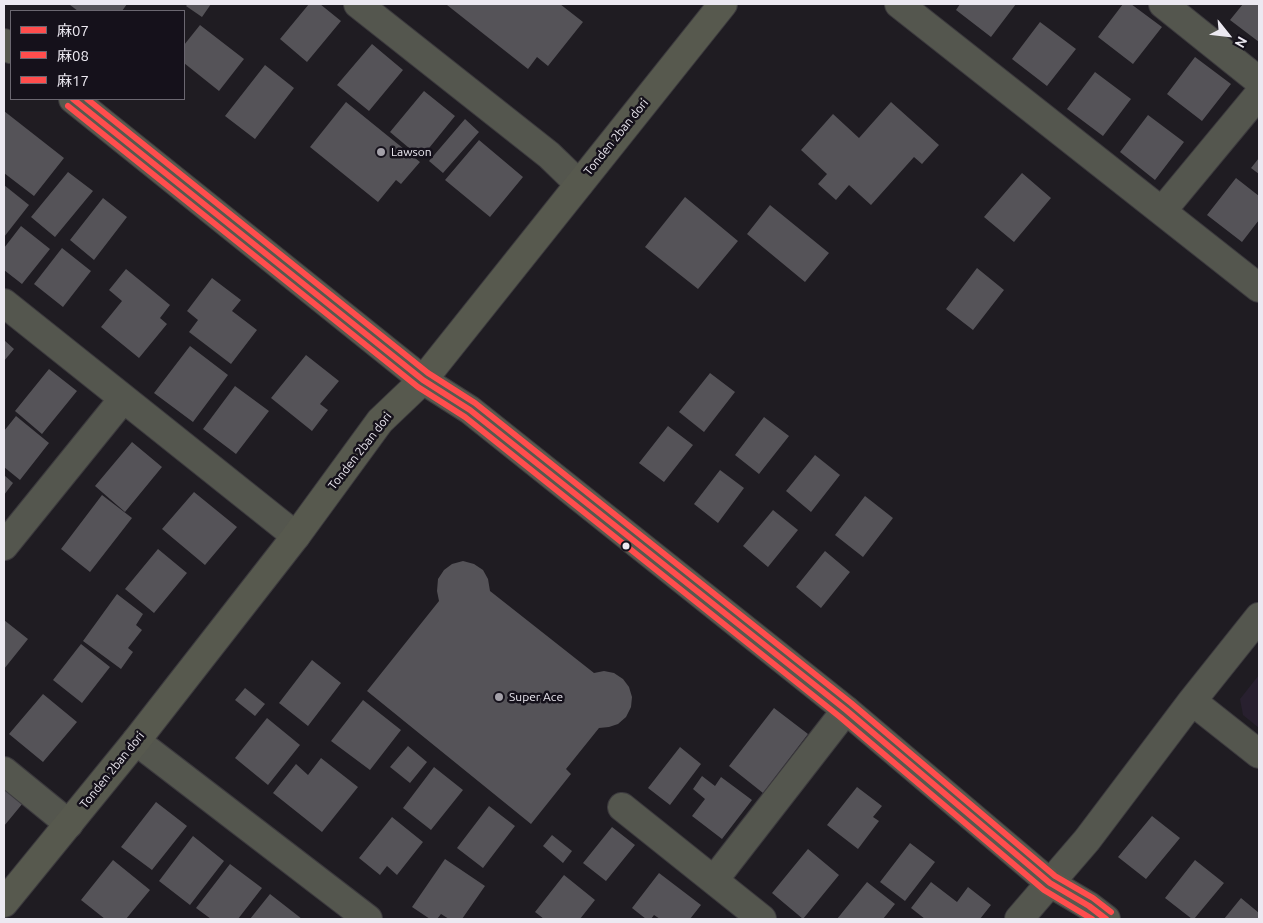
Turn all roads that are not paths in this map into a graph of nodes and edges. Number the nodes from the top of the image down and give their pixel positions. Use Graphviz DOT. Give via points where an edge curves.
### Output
graph roads {
  1 [pos="358,4"];
  2 [pos="723,4"];
  3 [pos="899,4"];
  4 [pos="1163,4"];
  5 [pos="1259,81"];
  6 [pos="1259,94"];
  7 [pos="74,100"];
  8 [pos="579,184"];
  9 [pos="1162,211"];
  10 [pos="1259,288"];
  11 [pos="4,303"];
  12 [pos="423,380"];
  13 [pos="123,399"];
  14 [pos="296,536"];
  15 [pos="4,546"];
  16 [pos="1259,617"];
  17 [pos="1192,701"];
  18 [pos="846,710"];
  19 [pos="136,741"];
  20 [pos="1259,754"];
  21 [pos="4,771"];
  22 [pos="622,806"];
  23 [pos="69,824"];
  24 [pos="714,880"];
  25 [pos="1050,883"];
  26 [pos="4,904"];
  27 [pos="368,919"];
  28 [pos="762,919"];
  29 [pos="1019,919"];
  30 [pos="1106,919"];
  1 -- 8 [label="street" via="549,156"];
  2 -- 8 [label="street, Tonden 2ban dori"];
  3 -- 9 [label="street"];
  4 -- 5 [label="street"];
  6 -- 9 [label="street"];
  7 -- 12 [label="street"];
  8 -- 12 [label="street, Tonden 2ban dori"];
  9 -- 10 [label="street"];
  11 -- 13 [label="street"];
  12 -- 14 [label="street, Tonden 2ban dori" via="380,422"];
  12 -- 18 [label="street" via="470,410"];
  13 -- 14 [label="street"];
  13 -- 15 [label="street"];
  14 -- 19 [label="street, Tonden 2ban dori"];
  16 -- 17 [label="street"];
  17 -- 20 [label="street"];
  17 -- 25 [label="street" via="1087,840"];
  18 -- 24 [label="street"];
  18 -- 25 [label="street"];
  19 -- 23 [label="street, Tonden 2ban dori"];
  19 -- 27 [label="street"];
  21 -- 23 [label="street"];
  22 -- 24 [label="street"];
  23 -- 26 [label="street, Tonden 2ban dori"];
  24 -- 28 [label="street"];
  25 -- 29 [label="street"];
  25 -- 30 [label="street"];
}
